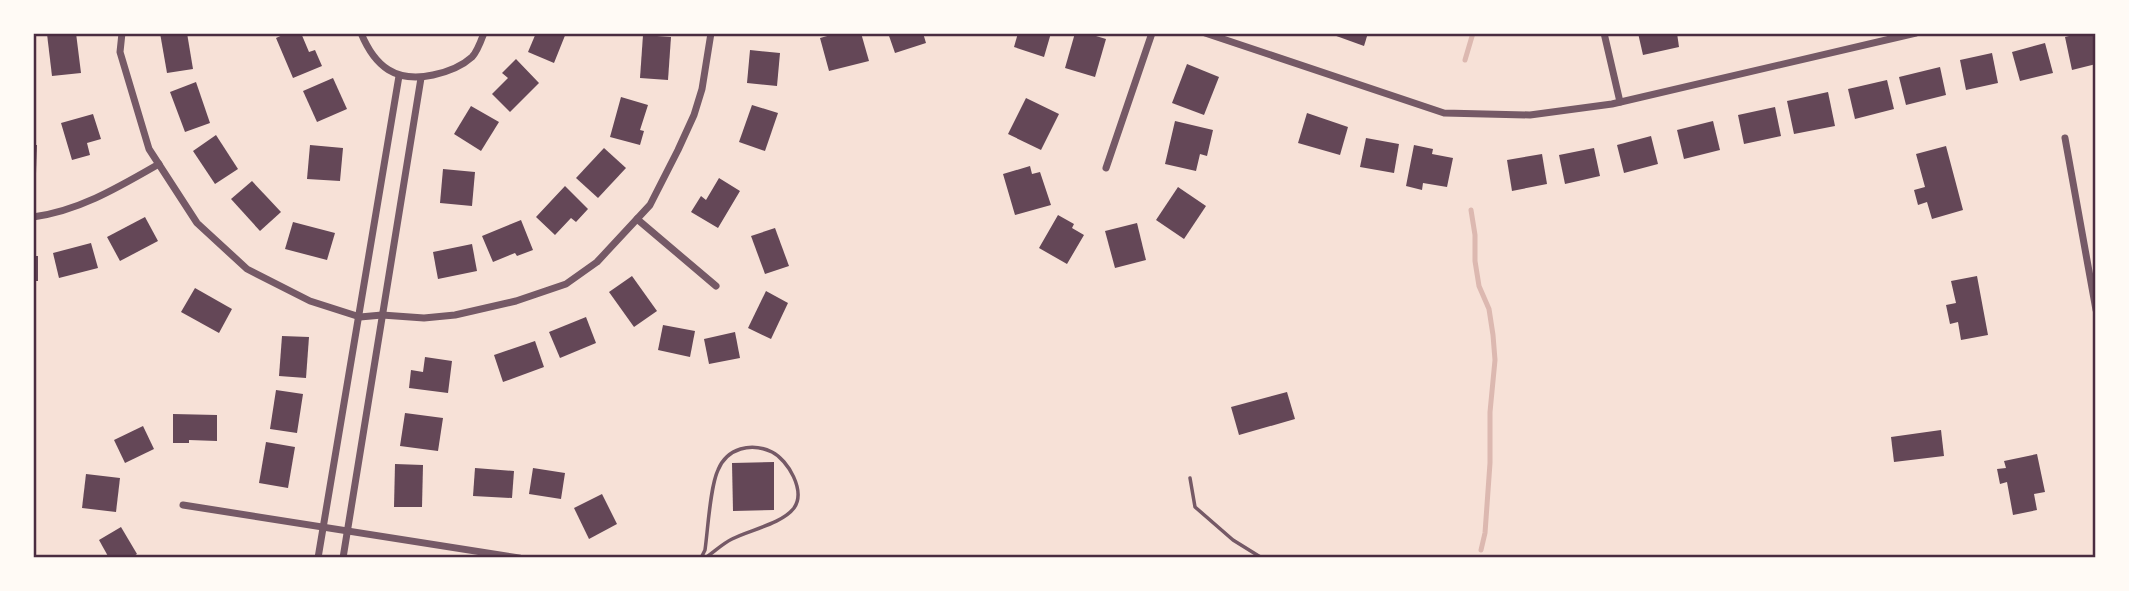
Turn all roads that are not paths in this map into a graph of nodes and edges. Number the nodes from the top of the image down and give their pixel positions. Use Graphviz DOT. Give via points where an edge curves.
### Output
graph roads {
  1 [pos="122,33"];
  2 [pos="361,33"];
  3 [pos="484,33"];
  4 [pos="711,33"];
  5 [pos="1152,33"];
  6 [pos="1205,33"];
  7 [pos="1604,33"];
  8 [pos="1916,33"];
  9 [pos="399,76"];
  10 [pos="421,78"];
  11 [pos="1620,102"];
  12 [pos="2065,138"];
  13 [pos="159,164"];
  14 [pos="1106,168"];
  15 [pos="33,217"];
  16 [pos="637,219"];
  17 [pos="716,286"];
  18 [pos="2096,310"];
  19 [pos="382,316"];
  20 [pos="360,317"];
  21 [pos="1190,478"];
  22 [pos="183,505"];
  23 [pos="325,527"];
  24 [pos="347,531"];
  25 [pos="318,558"];
  26 [pos="343,558"];
  27 [pos="519,558"];
  28 [pos="703,558"];
  29 [pos="1262,558"];
  1 -- 13 [label="street" via="120,52 149,149"];
  2 -- 9 [label="street" via="377,61"];
  3 -- 10 [label="street" via="473,56 449,72"];
  4 -- 16 [label="street" via="694,115 650,205"];
  5 -- 14 [label="street"];
  6 -- 11 [label="street" via="1444,113 1530,115"];
  7 -- 11 [label="street"];
  8 -- 11 [label="street"];
  9 -- 10 [label="street"];
  9 -- 20 [label="street"];
  10 -- 19 [label="street"];
  12 -- 18 [label="street"];
  13 -- 15 [label="street" via="103,196 55,215"];
  13 -- 20 [label="street" via="197,223 247,269 310,301"];
  16 -- 17 [label="street"];
  16 -- 19 [label="street" via="597,262 566,284 455,315"];
  19 -- 20 [label="street"];
  19 -- 24 [label="street"];
  20 -- 23 [label="street"];
  21 -- 29 [label="lane" via="1195,508"];
  22 -- 23 [label="street"];
  23 -- 24 [label="street"];
  23 -- 25 [label="street"];
  24 -- 26 [label="street"];
  24 -- 27 [label="street"];
  28 -- 28 [label="lane" via="717,471 725,456 744,447 774,453 795,481 796,506"];
}
